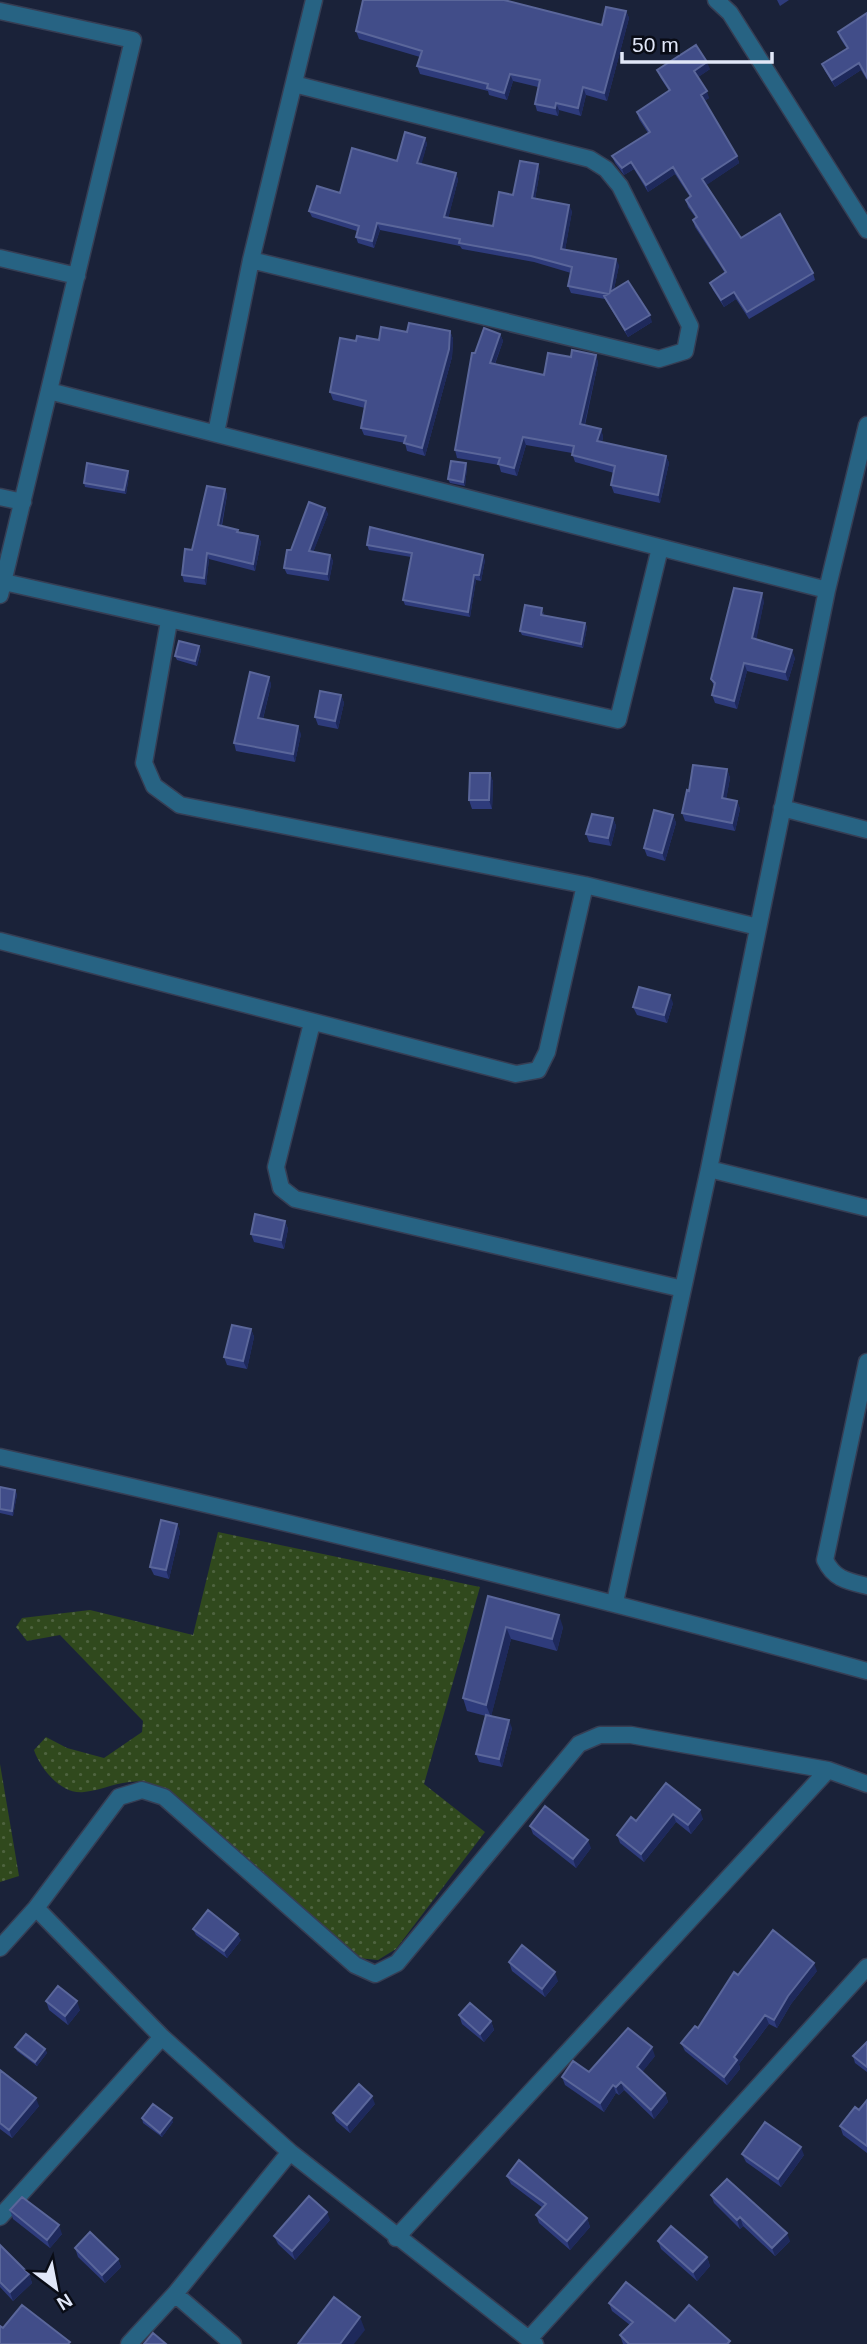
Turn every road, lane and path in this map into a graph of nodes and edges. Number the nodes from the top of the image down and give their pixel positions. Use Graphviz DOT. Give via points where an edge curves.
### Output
graph roads {
  1 [pos="314,0"];
  2 [pos="716,0"];
  3 [pos="0,10"];
  4 [pos="294,84"];
  5 [pos="867,230"];
  6 [pos="0,258"];
  7 [pos="251,260"];
  8 [pos="77,276"];
  9 [pos="49,391"];
  10 [pos="867,425"];
  11 [pos="216,433"];
  12 [pos="0,497"];
  13 [pos="23,502"];
  14 [pos="660,548"];
  15 [pos="2,588"];
  16 [pos="827,590"];
  17 [pos="169,621"];
  18 [pos="782,808"];
  19 [pos="867,830"];
  20 [pos="585,885"];
  21 [pos="758,927"];
  22 [pos="0,941"];
  23 [pos="312,1023"];
  24 [pos="709,1169"];
  25 [pos="867,1208"];
  26 [pos="683,1289"];
  27 [pos="867,1362"];
  28 [pos="863,1396"];
  29 [pos="0,1457"];
  30 [pos="867,1586"];
  31 [pos="615,1602"];
  32 [pos="867,1671"];
  33 [pos="828,1770"];
  34 [pos="867,1784"];
  35 [pos="36,1908"];
  36 [pos="0,1948"];
  37 [pos="867,1967"];
  38 [pos="162,2037"];
  39 [pos="290,2152"];
  40 [pos="0,2217"];
  41 [pos="396,2238"];
  42 [pos="175,2294"];
  43 [pos="532,2342"];
  44 [pos="129,2344"];
  45 [pos="233,2344"];
  1 -- 4 [label="street"];
  2 -- 5 [label="street" via="730,13"];
  3 -- 8 [label="street" via="132,40"];
  4 -- 7 [label="street"];
  4 -- 7 [label="street" via="590,159 606,169 620,186 690,326 685,351 659,359"];
  6 -- 8 [label="street"];
  7 -- 11 [label="street"];
  8 -- 9 [label="street"];
  9 -- 11 [label="street"];
  9 -- 13 [label="street"];
  10 -- 16 [label="street"];
  11 -- 14 [label="street"];
  12 -- 13 [label="street"];
  13 -- 15 [label="street"];
  14 -- 16 [label="street"];
  14 -- 17 [label="street" via="618,720"];
  15 -- 17 [label="street"];
  16 -- 18 [label="street"];
  17 -- 20 [label="street" via="144,763 154,786 180,805"];
  18 -- 19 [label="street"];
  18 -- 21 [label="street"];
  20 -- 21 [label="street"];
  20 -- 23 [label="street" via="547,1052 538,1070 516,1074"];
  21 -- 24 [label="street"];
  22 -- 23 [label="street"];
  23 -- 26 [label="street" via="276,1167 281,1188 295,1199"];
  24 -- 25 [label="street"];
  24 -- 26 [label="street"];
  26 -- 31 [label="street"];
  27 -- 28 [label="street"];
  28 -- 30 [label="street" via="825,1560 830,1572 841,1579"];
  29 -- 31 [label="street" via="300,1524"];
  31 -- 32 [label="street"];
  33 -- 34 [label="street"];
  33 -- 35 [label="street" via="631,1735 600,1735 579,1744 397,1963 375,1974 355,1965 164,1797 142,1790 119,1797"];
  33 -- 41 [label="street"];
  35 -- 36 [label="street"];
  35 -- 38 [label="street"];
  37 -- 43 [label="street"];
  38 -- 39 [label="street"];
  38 -- 40 [label="street"];
  39 -- 41 [label="street"];
  39 -- 42 [label="street"];
  41 -- 43 [label="street"];
  42 -- 44 [label="street"];
  42 -- 45 [label="street"];
}
